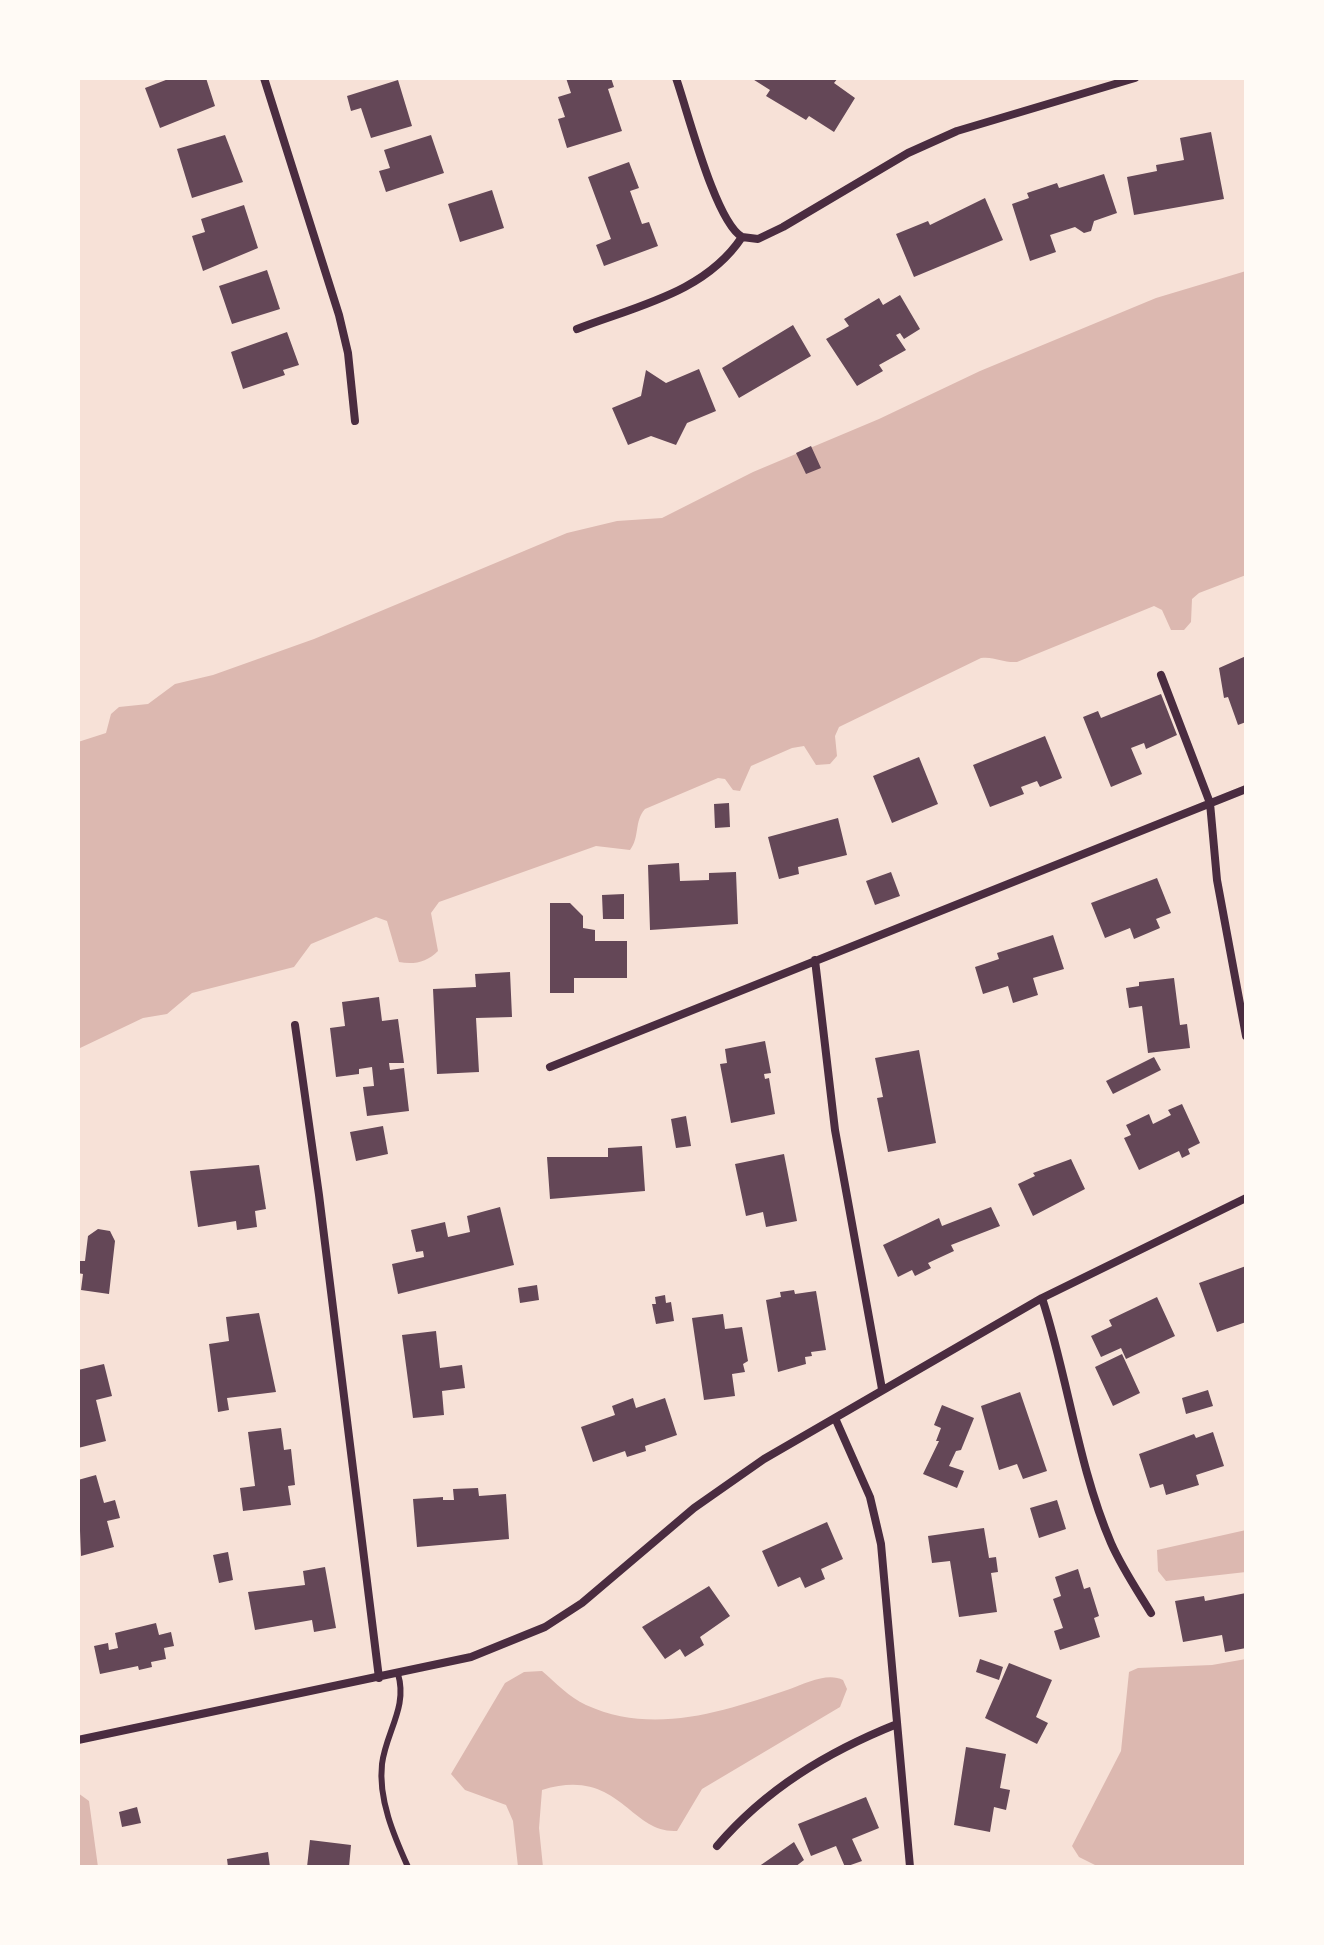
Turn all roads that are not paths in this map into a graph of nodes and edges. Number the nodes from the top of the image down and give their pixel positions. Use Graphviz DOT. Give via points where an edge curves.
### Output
graph roads {
  1 [pos="264,78"];
  2 [pos="676,78"];
  3 [pos="1135,78"];
  4 [pos="742,237"];
  5 [pos="577,329"];
  6 [pos="355,421"];
  7 [pos="1161,675"];
  8 [pos="1246,789"];
  9 [pos="1210,803"];
  10 [pos="815,960"];
  11 [pos="295,1025"];
  12 [pos="1246,1036"];
  13 [pos="550,1067"];
  14 [pos="1246,1198"];
  15 [pos="1042,1298"];
  16 [pos="882,1389"];
  17 [pos="835,1418"];
  18 [pos="1151,1613"];
  19 [pos="398,1674"];
  20 [pos="379,1678"];
  21 [pos="897,1724"];
  22 [pos="78,1740"];
  23 [pos="717,1846"];
  24 [pos="408,1867"];
  25 [pos="910,1867"];
  1 -- 6 [label="street" via="339,315"];
  2 -- 4 [label="street" via="718,204"];
  3 -- 4 [label="street" via="957,131 908,153 783,227 758,239"];
  4 -- 5 [label="street" via="712,273 689,287"];
  7 -- 9 [label="street"];
  8 -- 9 [label="street"];
  9 -- 10 [label="street"];
  9 -- 12 [label="street" via="1217,880"];
  10 -- 13 [label="street"];
  10 -- 16 [label="street" via="837,1145"];
  11 -- 20 [label="street"];
  14 -- 15 [label="street"];
  15 -- 16 [label="street"];
  15 -- 18 [label="street" via="1096,1499 1116,1553"];
  16 -- 17 [label="street"];
  17 -- 19 [label="street" via="694,1508 582,1603 545,1627 471,1657"];
  17 -- 21 [label="street" via="870,1497 881,1544"];
  19 -- 20 [label="street"];
  19 -- 24 [label="lane" via="402,1705 387,1739 383,1780 394,1834"];
  20 -- 22 [label="street"];
  21 -- 23 [label="street" via="820,1760 784,1784 742,1817"];
  21 -- 25 [label="street"];
}
